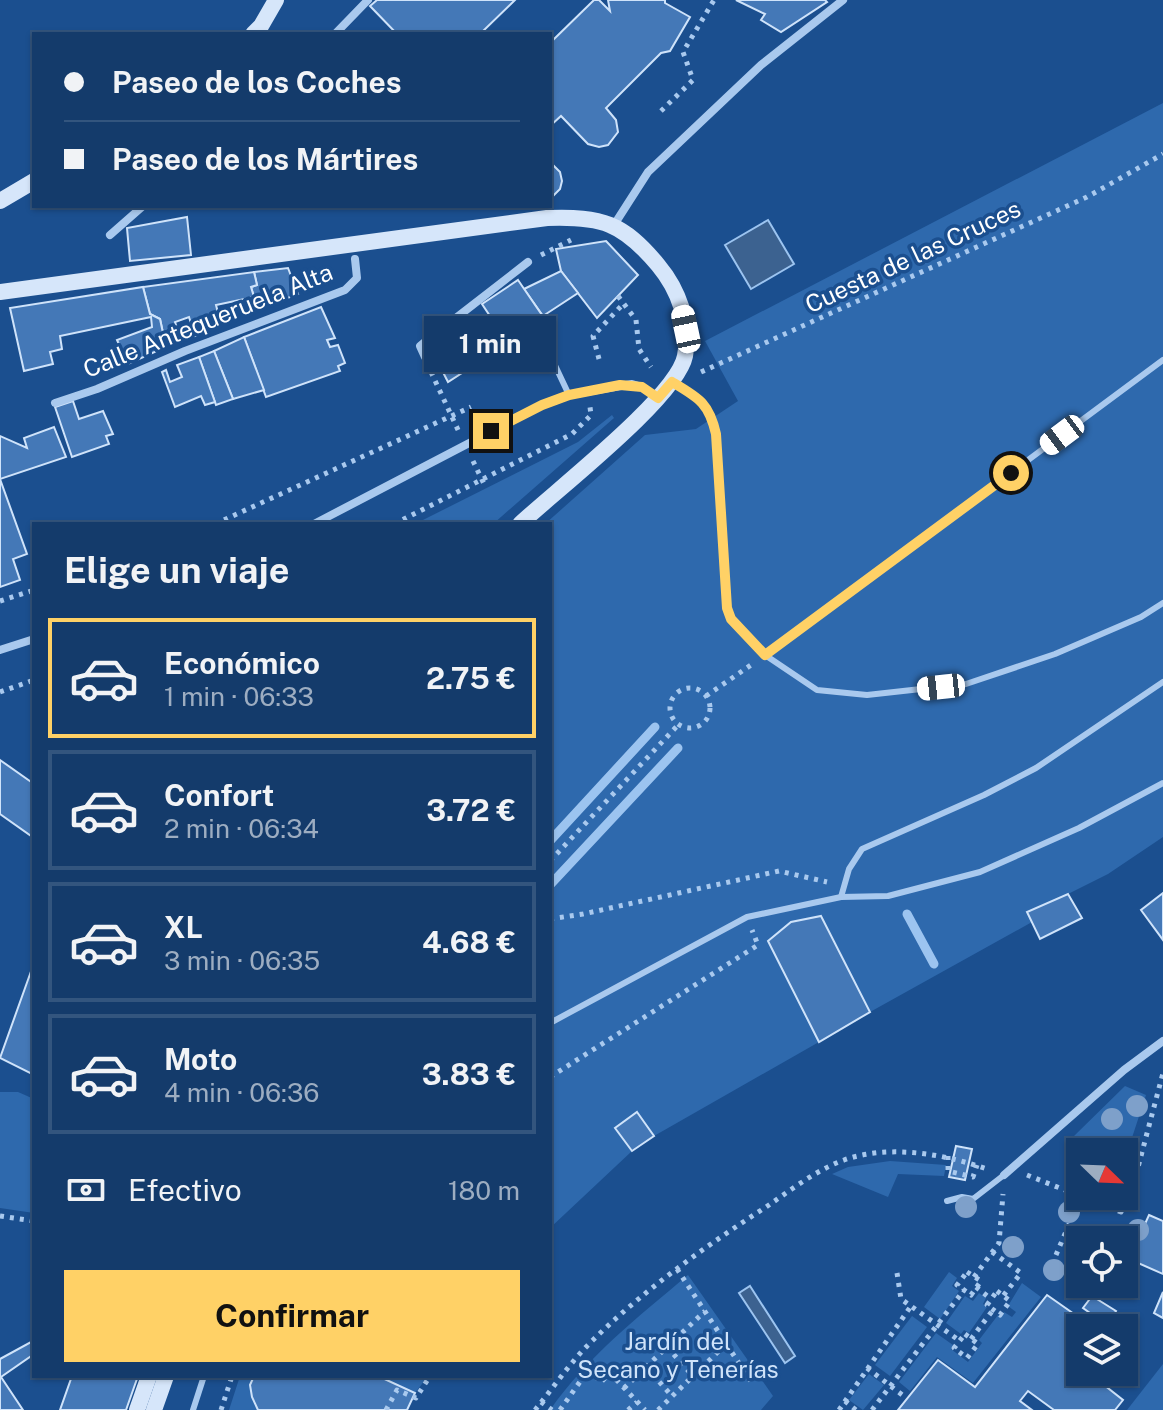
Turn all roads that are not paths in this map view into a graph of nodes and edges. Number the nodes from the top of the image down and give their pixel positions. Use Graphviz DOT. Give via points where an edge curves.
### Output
graph roads {
  1 [pos="276,0"];
  2 [pos="368,0"];
  3 [pos="843,0"];
  4 [pos="255,32"];
  5 [pos="337,32"];
  6 [pos="32,182"];
  7 [pos="0,201"];
  8 [pos="141,208"];
  9 [pos="614,225"];
  10 [pos="110,235"];
  11 [pos="355,259"];
  12 [pos="528,262"];
  13 [pos="0,292"];
  14 [pos="443,328"];
  15 [pos="427,340"];
  16 [pos="425,357"];
  17 [pos="552,359"];
  18 [pos="1163,360"];
  19 [pos="672,382"];
  20 [pos="569,395"];
  21 [pos="658,398"];
  22 [pos="55,403"];
  23 [pos="318,522"];
  24 [pos="522,522"];
  25 [pos="1163,603"];
  26 [pos="32,640"];
  27 [pos="0,650"];
  28 [pos="765,655"];
  29 [pos="1163,682"];
  30 [pos="1163,783"];
  31 [pos="841,897"];
  32 [pos="552,1022"];
  33 [pos="1163,1041"];
  34 [pos="1008,1172"];
  35 [pos="947,1201"];
  36 [pos="148,1378"];
  37 [pos="165,1378"];
  38 [pos="203,1378"];
  39 [pos="137,1410"];
  40 [pos="154,1410"];
  41 [pos="193,1410"];
  1 -- 4 [label="street"];
  2 -- 5 [label="street"];
  3 -- 9 [label="street" via="761,65 648,172"];
  6 -- 7 [label="street"];
  8 -- 10 [label="street"];
  9 -- 13 [label="street" via="582,217 547,218"];
  9 -- 19 [label="street" via="664,271 680,300 685,358"];
  11 -- 22 [label="street, Calle Antequeruela Alta" via="357,278 345,290"];
  12 -- 14 [label="street"];
  15 -- 16 [label="street" via="420,346"];
  17 -- 20 [label="lane"];
  18 -- 28 [label="lane"];
  19 -- 21 [label="street"];
  19 -- 28 [label="lane" via="703,401 711,414 727,608"];
  20 -- 21 [label="street" via="632,384"];
  20 -- 23 [label="street"];
  21 -- 24 [label="street"];
  25 -- 28 [label="lane" via="1055,654 966,684 867,695 817,690"];
  26 -- 27 [label="street"];
  29 -- 31 [label="lane" via="1036,768 862,849"];
  30 -- 31 [label="lane" via="980,872 888,896"];
  31 -- 32 [label="lane" via="747,917"];
  33 -- 34 [label="street"];
  34 -- 35 [label="lane" via="973,1199"];
  36 -- 39 [label="street"];
  37 -- 40 [label="street"];
  38 -- 41 [label="lane"];
}
